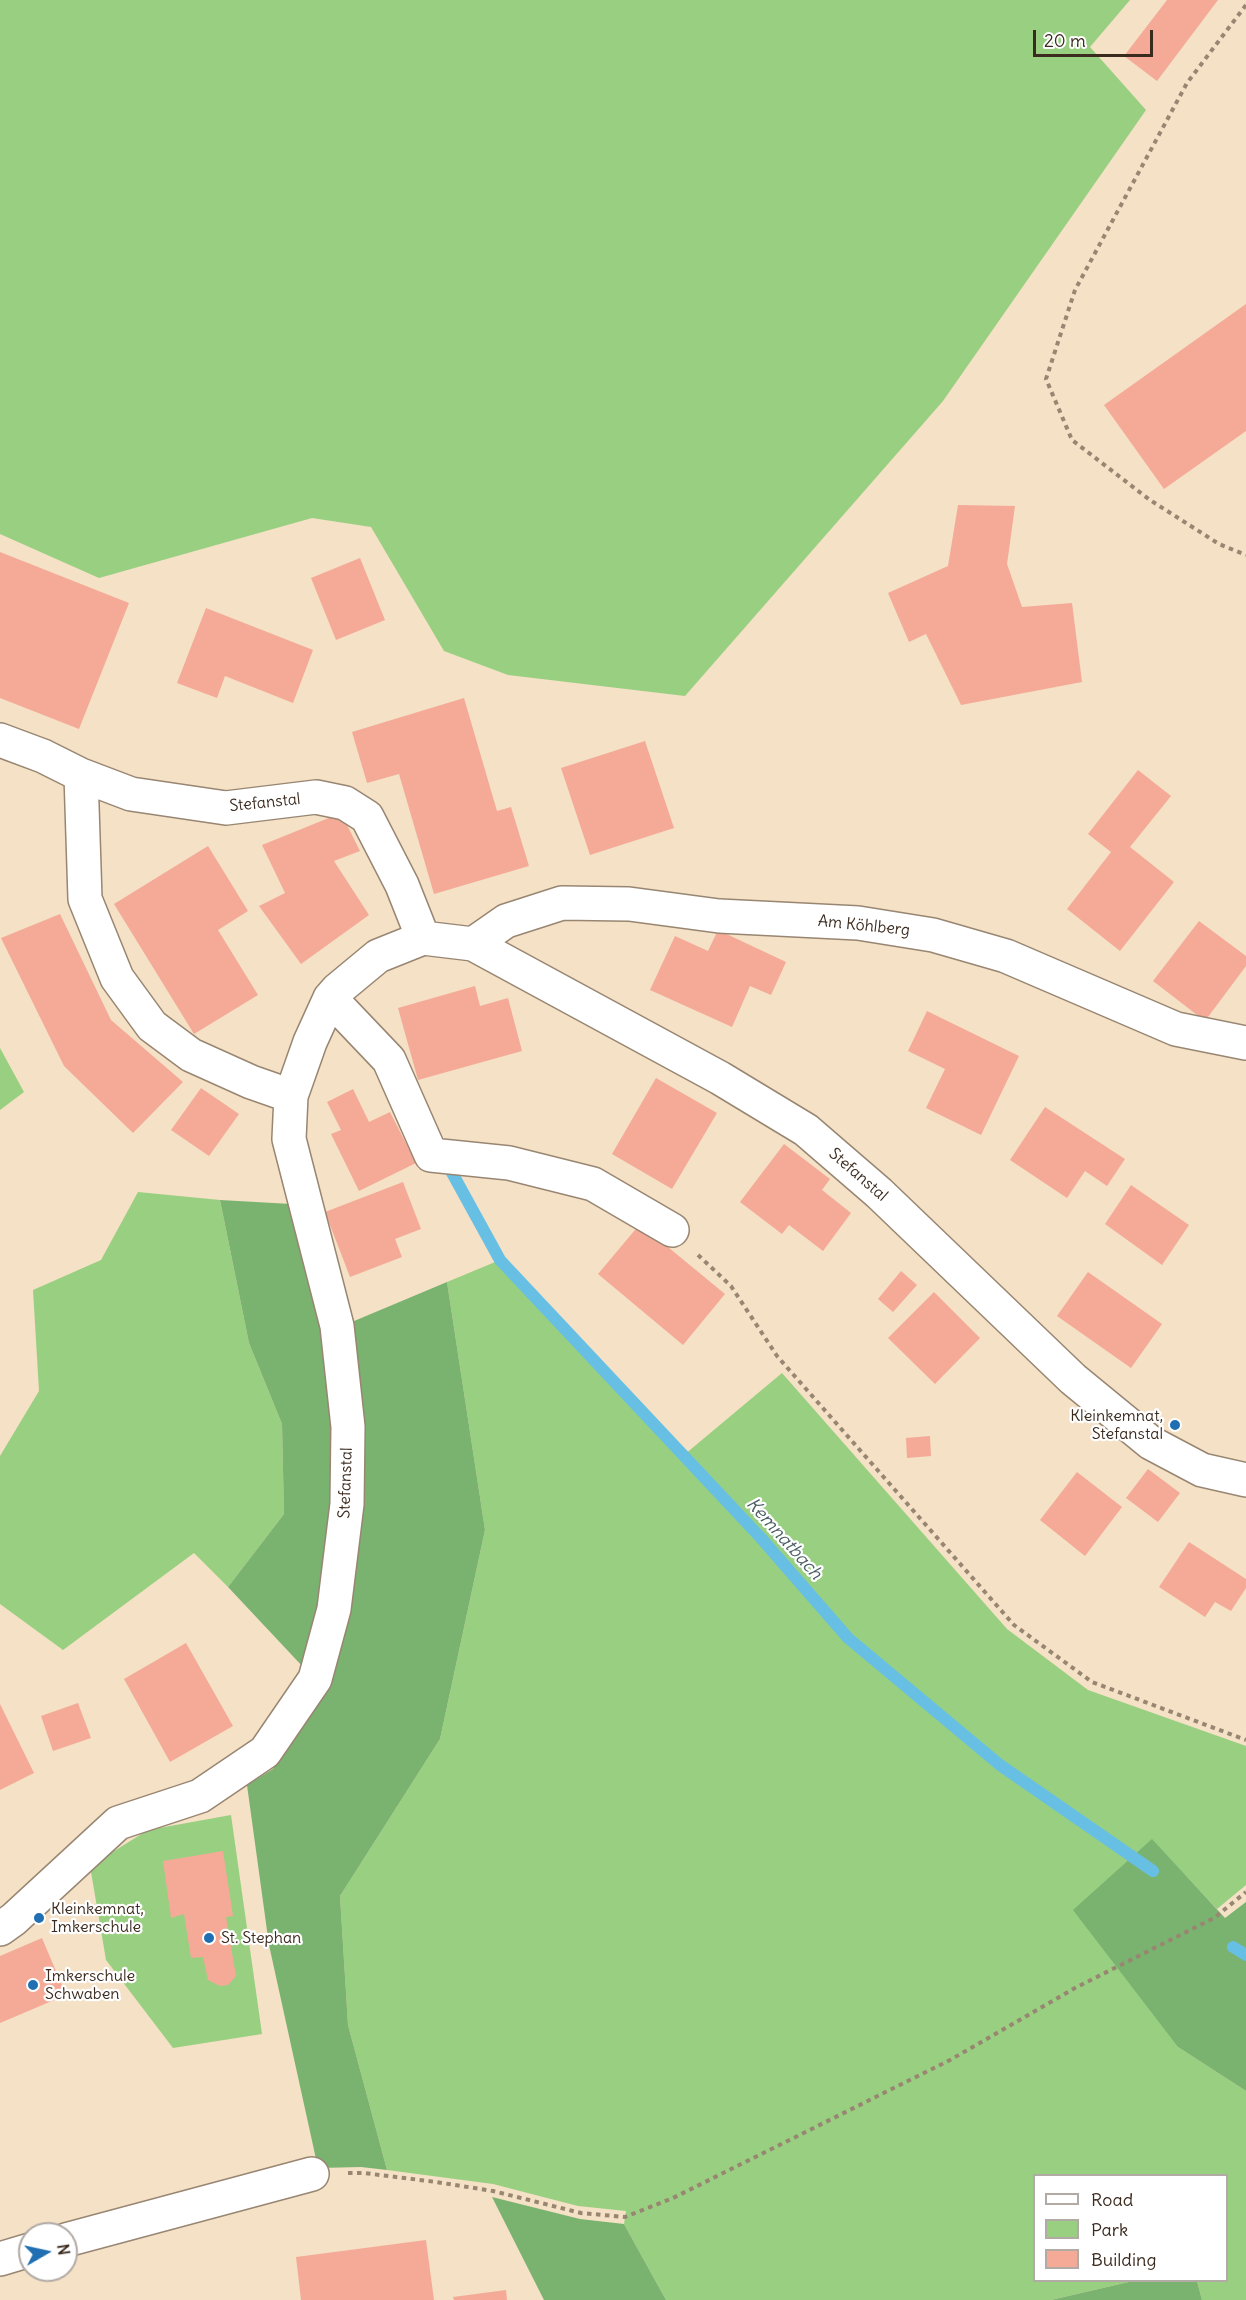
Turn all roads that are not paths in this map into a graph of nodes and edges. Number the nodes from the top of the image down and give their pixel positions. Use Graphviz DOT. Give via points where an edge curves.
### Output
graph roads {
  1 [pos="0,740"];
  2 [pos="81,775"];
  3 [pos="423,938"];
  4 [pos="473,944"];
  5 [pos="330,998"];
  6 [pos="1246,1043"];
  7 [pos="291,1096"];
  8 [pos="672,1230"];
  9 [pos="1246,1480"];
  10 [pos="0,1929"];
  11 [pos="312,2174"];
  12 [pos="78,2237"];
  13 [pos="18,2254"];
  14 [pos="0,2259"];
  1 -- 2 [label="street, Stefanstal"];
  2 -- 3 [label="street, Stefanstal" via="131,794 226,808 316,797 345,803 367,817 402,885"];
  2 -- 7 [label="street" via="85,899 117,978 152,1026 191,1055"];
  3 -- 4 [label="street, Stefanstal"];
  3 -- 5 [label="street, Stefanstal" via="378,956"];
  4 -- 6 [label="street, Am Köhlberg" via="506,921 562,903 629,904 719,916 858,923 933,935 1006,956 1176,1029"];
  4 -- 9 [label="street, Stefanstal" via="720,1078 806,1130 879,1193 1073,1379 1151,1443 1202,1470"];
  5 -- 7 [label="street, Stefanstal"];
  5 -- 8 [label="street" via="389,1060 431,1155 509,1163 593,1184"];
  7 -- 10 [label="street, Stefanstal" via="289,1139 337,1326 348,1427 347,1504 334,1609 315,1679 265,1752 200,1796 118,1823"];
  11 -- 12 [label="street"];
  13 -- 14 [label="street"];
}
